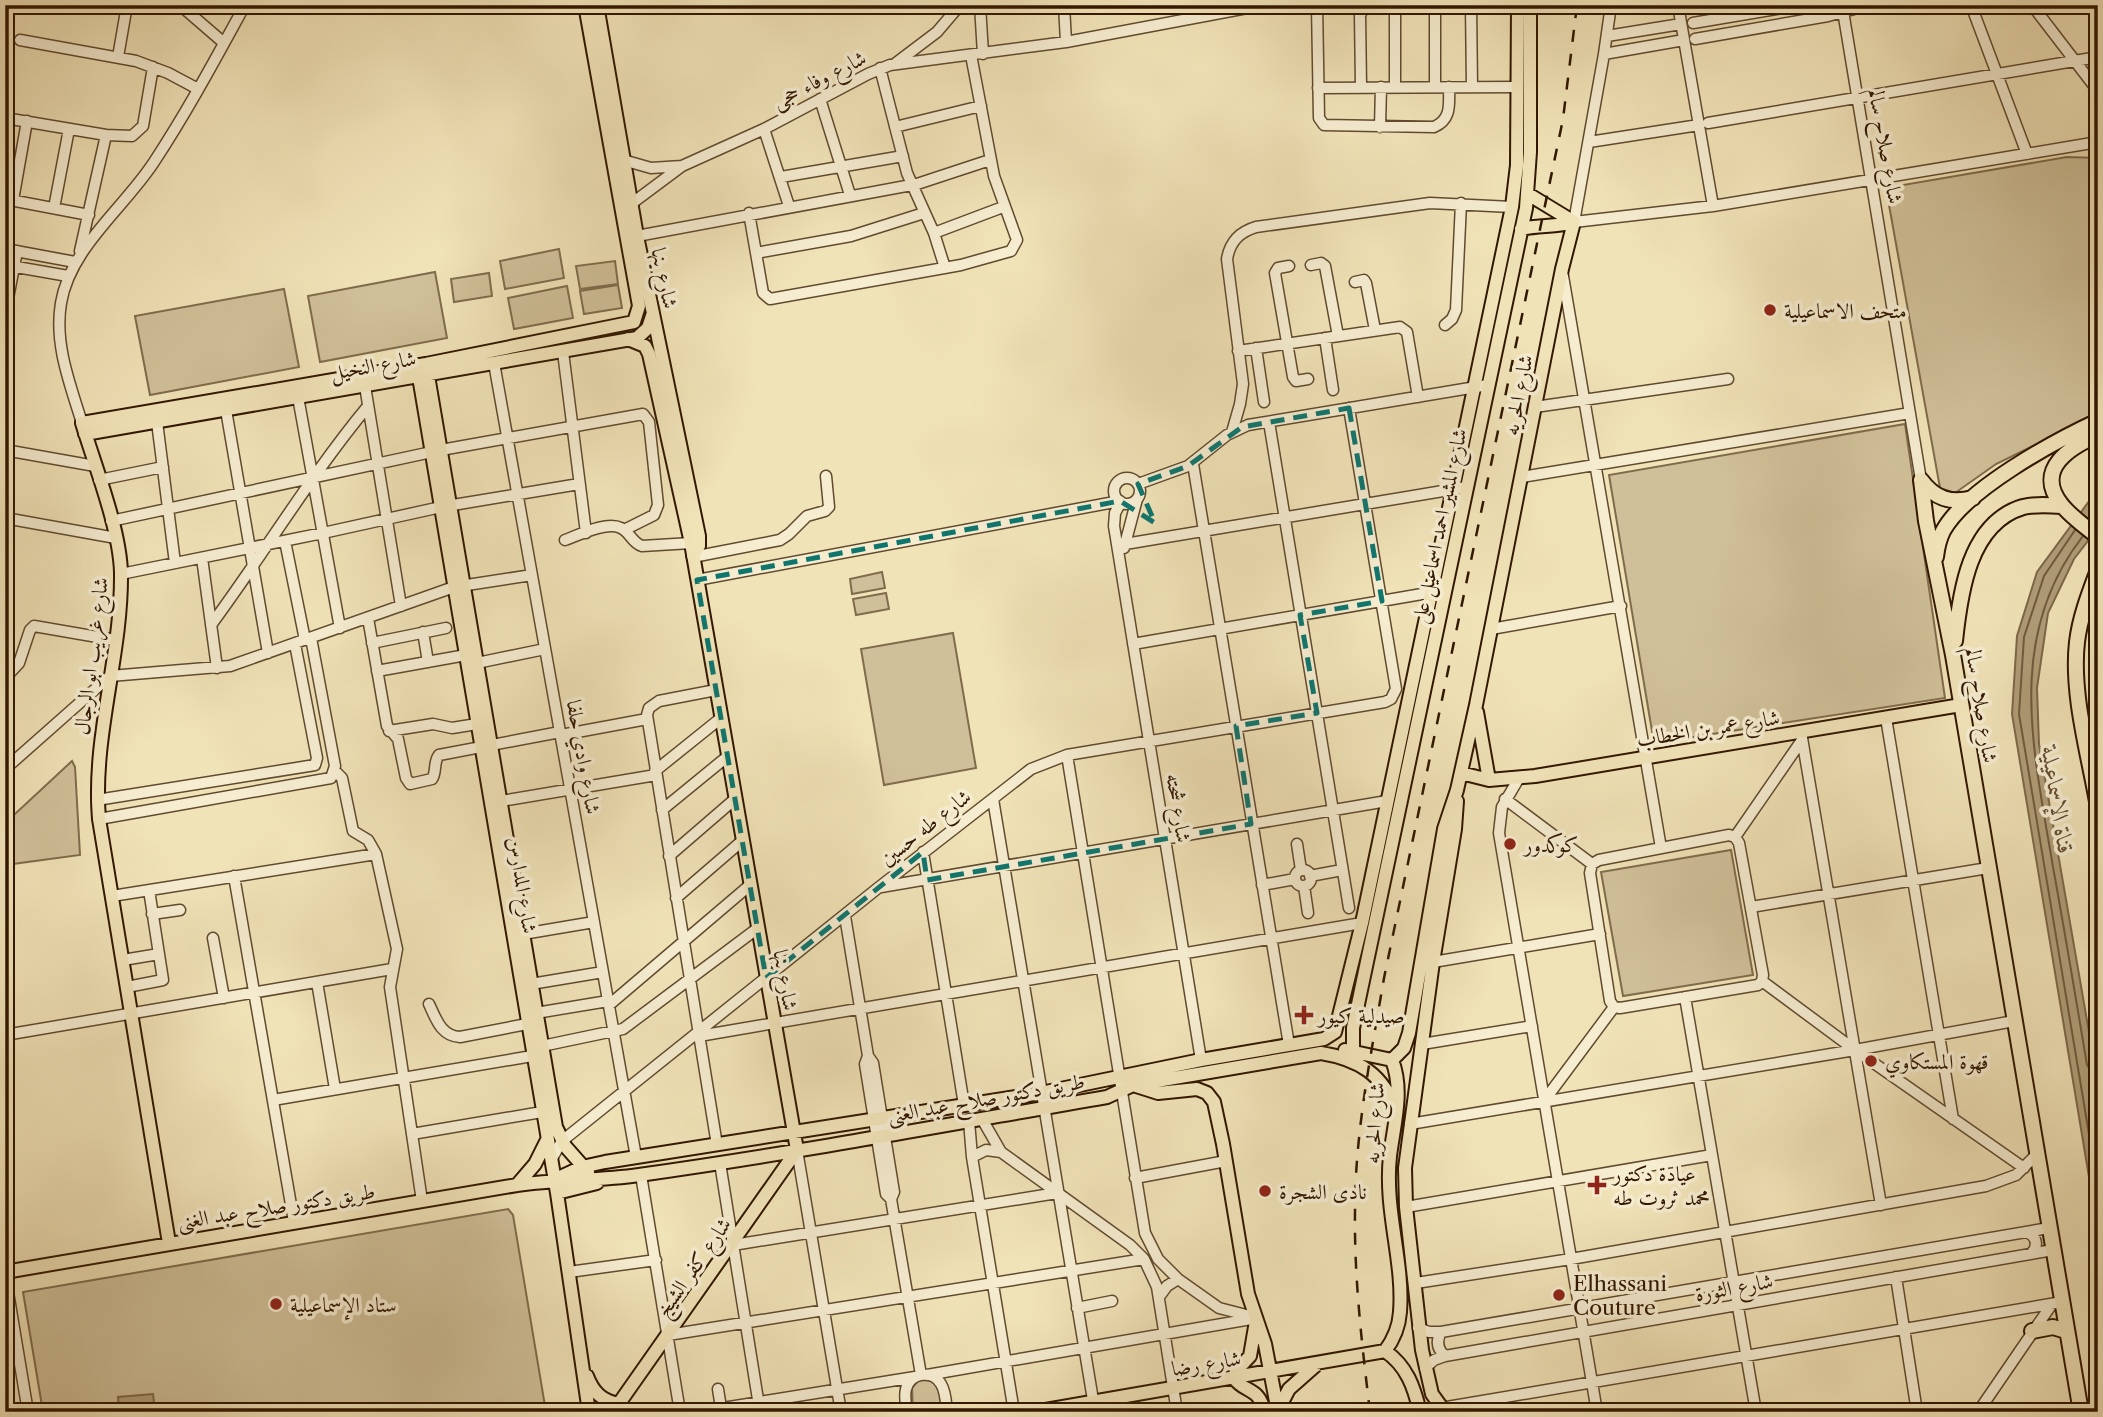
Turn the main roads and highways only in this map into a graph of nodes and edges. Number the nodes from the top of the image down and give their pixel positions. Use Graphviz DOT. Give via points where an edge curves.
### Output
graph roads {
  1 [pos="585,5"];
  2 [pos="597,5"];
  3 [pos="1518,5"];
  4 [pos="1530,5"];
  5 [pos="604,84"];
  6 [pos="1528,194"];
  7 [pos="626,208"];
  8 [pos="1574,222"];
  9 [pos="1521,229"];
  10 [pos="653,313"];
  11 [pos="631,324"];
  12 [pos="658,338"];
  13 [pos="628,339"];
  14 [pos="645,346"];
  15 [pos="422,370"];
  16 [pos="2098,421"];
  17 [pos="83,428"];
  18 [pos="2098,435"];
  19 [pos="1973,498"];
  20 [pos="2063,507"];
  21 [pos="2098,537"];
  22 [pos="692,552"];
  23 [pos="1935,561"];
  24 [pos="2098,570"];
  25 [pos="1953,655"];
  26 [pos="471,659"];
  27 [pos="1476,705"];
  28 [pos="1961,705"];
  29 [pos="486,745"];
  30 [pos="1461,773"];
  31 [pos="1489,780"];
  32 [pos="1457,790"];
  33 [pos="2098,807"];
  34 [pos="1339,1024"];
  35 [pos="1353,1051"];
  36 [pos="539,1052"];
  37 [pos="1321,1053"];
  38 [pos="1392,1060"];
  39 [pos="1133,1085"];
  40 [pos="1396,1112"];
  41 [pos="794,1132"];
  42 [pos="547,1140"];
  43 [pos="797,1150"];
  44 [pos="759,1157"];
  45 [pos="582,1167"];
  46 [pos="780,1177"];
  47 [pos="554,1180"];
  48 [pos="607,1180"];
  49 [pos="517,1185"];
  50 [pos="557,1194"];
  51 [pos="1410,1239"];
  52 [pos="1394,1241"];
  53 [pos="169,1243"];
  54 [pos="5,1273"];
  55 [pos="1416,1301"];
  56 [pos="1401,1302"];
  57 [pos="1255,1318"];
  58 [pos="2032,1331"];
  59 [pos="2066,1331"];
  60 [pos="1385,1351"];
  61 [pos="1317,1364"];
  62 [pos="582,1366"];
  63 [pos="1271,1372"];
  64 [pos="1234,1378"];
  65 [pos="1094,1407"];
  66 [pos="616,1408"];
  67 [pos="1264,1408"];
  68 [pos="1278,1408"];
  69 [pos="1443,1410"];
  70 [pos="589,1412"];
  71 [pos="1034,1412"];
  72 [pos="1420,1412"];
  73 [pos="2081,1412"];
  1 -- 5 [label="main road, شارع بنها"];
  2 -- 5 [label="main road, شارع بنها"];
  3 -- 34 [label="main road, شارع المشير احمد اسماعيل على" via="1517,165 1512,207"];
  4 -- 6 [label="main road, شارع المشير احمد اسماعيل على"];
  5 -- 7 [label="main road, شارع بنها"];
  5 -- 7 [label="main road, شارع بنها" via="623,160"];
  6 -- 8 [label="main road"];
  6 -- 9 [label="main road, شارع المشير احمد اسماعيل على"];
  7 -- 10 [label="main road, شارع بنها" via="637,236"];
  7 -- 11 [label="main road, شارع بنها" via="639,306"];
  8 -- 9 [label="main road"];
  8 -- 27 [label="main road, شارع الحريه"];
  9 -- 35 [label="main road, شارع المشير احمد اسماعيل على" via="1353,1028"];
  10 -- 12 [label="main road, شارع بنها"];
  10 -- 13 [label="main road" via="645,332"];
  11 -- 15 [label="main road, شارع النخيل"];
  12 -- 14 [label="main road" via="649,336"];
  12 -- 22 [label="main road, شارع بنها" via="699,536 699,546"];
  13 -- 14 [label="main road"];
  13 -- 15 [label="main road, شارع النخيل" via="494,363"];
  14 -- 22 [label="main road, شارع بنها"];
  15 -- 17 [label="main road, شارع النخيل"];
  15 -- 17 [label="main road, شارع النخيل" via="365,386 157,422"];
  15 -- 26 [label="main road, شارع المدارس"];
  16 -- 19 [label="highway" via="2018,464"];
  17 -- 53 [label="main road, شارع غريب ابو الرجال" via="116,538 121,574 98,758 99,819"];
  18 -- 20 [label="highway" via="2067,450 2055,467 2053,486"];
  19 -- 23 [label="highway" via="1943,531"];
  19 -- 23 [label="highway, شارع صلاح سالم" via="1949,501 1928,490 1921,480"];
  20 -- 21 [label="highway"];
  20 -- 25 [label="highway" via="2025,507 1987,530 1968,576"];
  22 -- 41 [label="main road, شارع بنها"];
  23 -- 25 [label="highway, شارع صلاح سالم"];
  24 -- 33 [label="highway" via="2082,617 2076,666"];
  25 -- 28 [label="highway, شارع صلاح سالم"];
  26 -- 29 [label="main road, شارع المدارس"];
  26 -- 29 [label="main road, شارع المدارس" via="477,724"];
  27 -- 30 [label="main road, شارع الحريه"];
  27 -- 31 [label="main road"];
  28 -- 31 [label="main road, شارع عمر بن الخطاب" via="1801,736"];
  28 -- 59 [label="highway, شارع صلاح سالم" via="2053,1250 2057,1303"];
  29 -- 36 [label="main road, شارع المدارس" via="523,934"];
  29 -- 36 [label="main road, شارع المدارس" via="527,1024"];
  30 -- 31 [label="main road, شارع عمر بن الخطاب"];
  30 -- 32 [label="main road, شارع الحريه"];
  32 -- 38 [label="main road, شارع الحريه" via="1444,829 1407,1041"];
  32 -- 51 [label="main road, شارع الحريه" via="1405,1168"];
  34 -- 41 [label="main road, طريق دكتور صلاح عبد الغنى" via="1328,1037 1289,1045 1041,1093"];
  35 -- 37 [label="main road"];
  35 -- 38 [label="main road"];
  36 -- 42 [label="main road, شارع المدارس"];
  36 -- 45 [label="main road, شارع المدارس" via="556,1127"];
  37 -- 39 [label="main road, طريق دكتور صلاح عبد الغنى"];
  37 -- 40 [label="main road, طريق دكتور صلاح عبد الغنى" via="1352,1060 1370,1070 1384,1084"];
  38 -- 40 [label="main road, شارع الحريه" via="1398,1090"];
  39 -- 43 [label="main road, طريق دكتور صلاح عبد الغنى" via="1107,1097"];
  39 -- 57 [label="main road" via="1158,1093 1192,1088 1207,1094 1216,1108"];
  40 -- 52 [label="main road, شارع الحريه" via="1389,1179"];
  41 -- 43 [label="main road, شارع بنها"];
  41 -- 45 [label="main road, طريق دكتور صلاح عبد الغنى"];
  42 -- 47 [label="main road, شارع المدارس"];
  42 -- 49 [label="main road"];
  43 -- 44 [label="main road, طريق دكتور صلاح عبد الغنى"];
  43 -- 46 [label="main road, شارع كفر الشيخ"];
  44 -- 46 [label="main road" via="776,1165"];
  44 -- 48 [label="main road, طريق دكتور صلاح عبد الغنى"];
  45 -- 47 [label="main road, طريق دكتور صلاح عبد الغنى"];
  45 -- 48 [label="main road, شارع المدارس"];
  46 -- 66 [label="main road, شارع كفر الشيخ"];
  47 -- 48 [label="main road, طريق دكتور صلاح عبد الغنى"];
  47 -- 49 [label="main road, طريق دكتور صلاح عبد الغنى"];
  47 -- 50 [label="main road, شارع المدارس"];
  48 -- 50 [label="main road"];
  49 -- 53 [label="main road, طريق دكتور صلاح عبد الغنى"];
  50 -- 62 [label="main road, شارع المدارس"];
  51 -- 52 [label="main road"];
  51 -- 55 [label="main road, شارع الحريه"];
  52 -- 56 [label="main road, شارع الحريه"];
  53 -- 54 [label="main road, طريق دكتور صلاح عبد الغنى"];
  55 -- 56 [label="main road"];
  55 -- 69 [label="main road, شارع الحريه" via="1425,1368 1432,1394"];
  56 -- 60 [label="main road, شارع الحريه" via="1397,1329"];
  57 -- 63 [label="main road"];
  57 -- 64 [label="main road" via="1251,1356"];
  58 -- 59 [label="highway" via="2053,1327"];
  59 -- 73 [label="highway, شارع صلاح سالم"];
  60 -- 61 [label="main road, شارع رضا"];
  60 -- 72 [label="main road" via="1410,1379"];
  61 -- 63 [label="main road, شارع رضا"];
  61 -- 68 [label="main road" via="1294,1383"];
  62 -- 66 [label="main road" via="597,1394"];
  62 -- 70 [label="main road, شارع المدارس"];
  63 -- 64 [label="main road, شارع رضا"];
  63 -- 68 [label="main road"];
  64 -- 65 [label="main road, شارع رضا"];
  64 -- 67 [label="main road" via="1256,1394"];
  65 -- 71 [label="main road, شارع رضا"];
  67 -- 68 [label="main road"];
}
